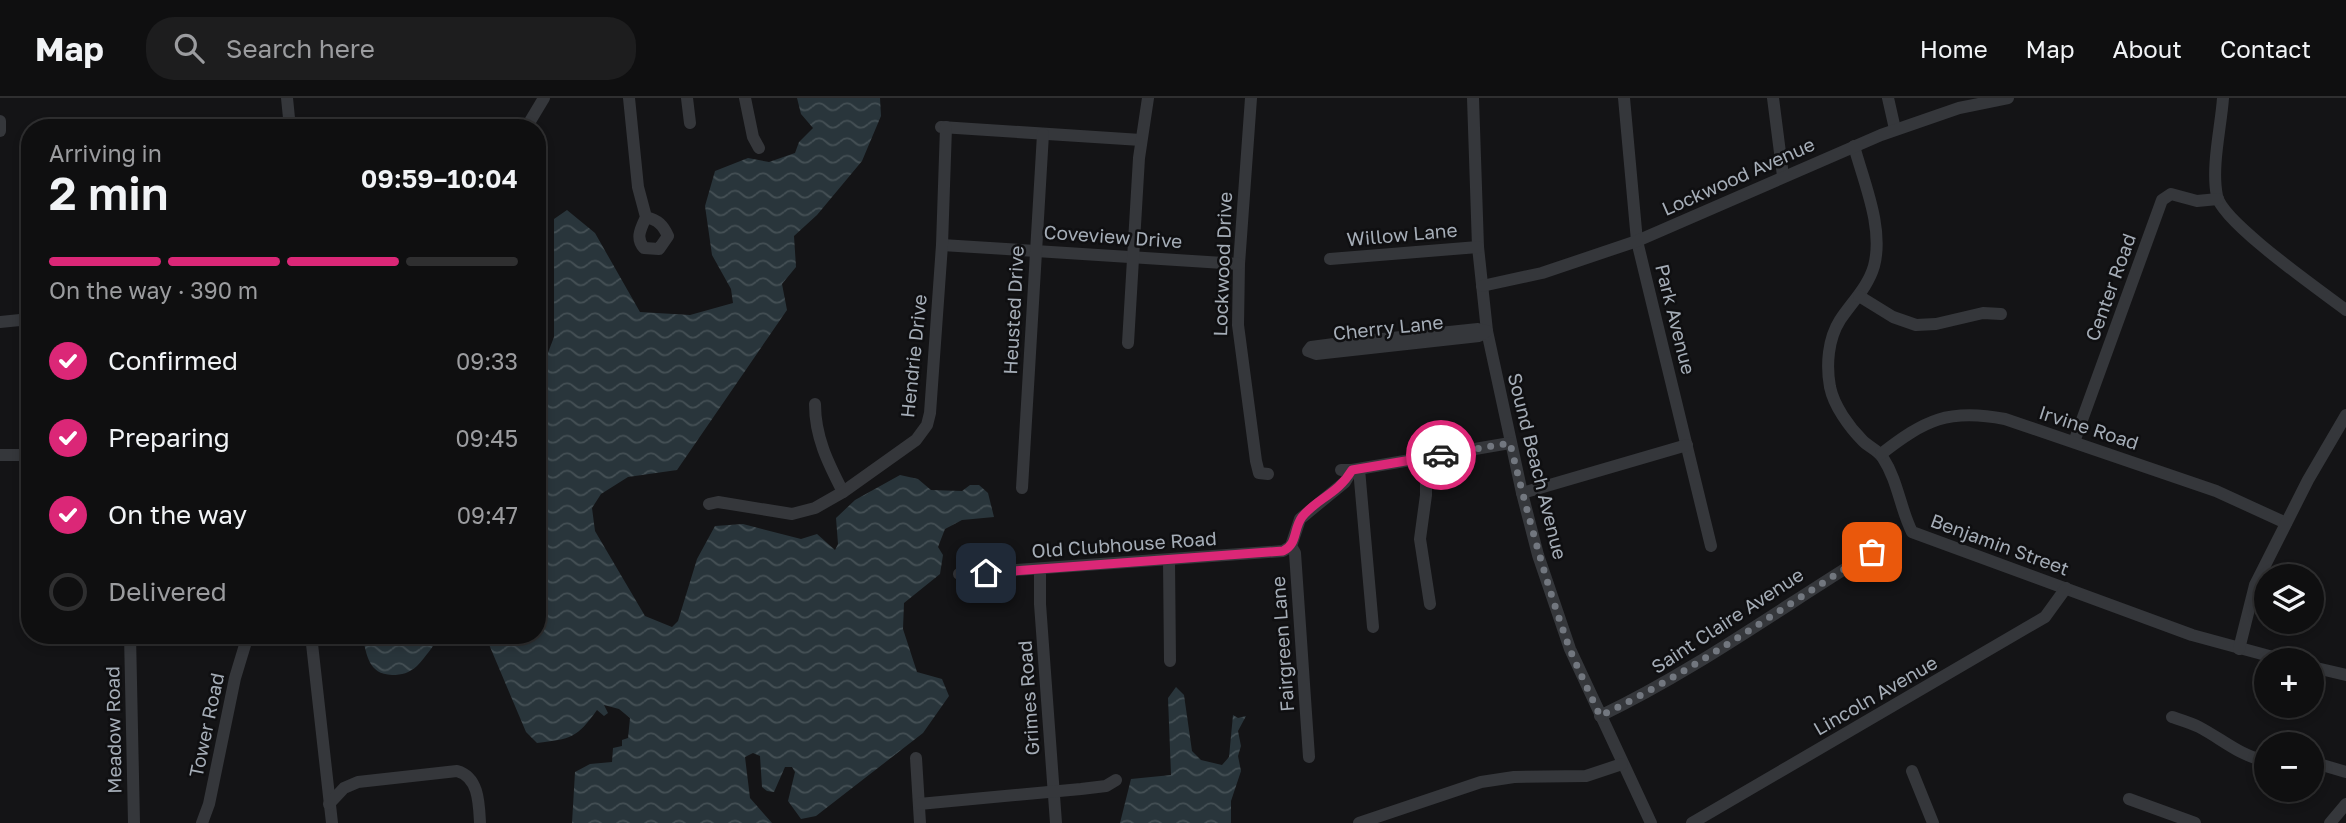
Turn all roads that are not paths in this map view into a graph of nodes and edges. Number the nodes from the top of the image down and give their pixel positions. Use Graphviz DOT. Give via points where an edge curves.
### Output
graph roads {
  1 [pos="287,98"];
  2 [pos="544,98"];
  3 [pos="629,98"];
  4 [pos="687,98"];
  5 [pos="745,98"];
  6 [pos="1149,98"];
  7 [pos="1251,98"];
  8 [pos="1473,98"];
  9 [pos="1624,98"];
  10 [pos="1773,98"];
  11 [pos="1888,98"];
  12 [pos="2008,98"];
  13 [pos="2223,98"];
  14 [pos="289,119"];
  15 [pos="531,119"];
  16 [pos="0,121"];
  17 [pos="690,123"];
  18 [pos="1895,129"];
  19 [pos="0,131"];
  20 [pos="1042,134"];
  21 [pos="1141,140"];
  22 [pos="1854,146"];
  23 [pos="759,148"];
  24 [pos="1783,176"];
  25 [pos="2218,199"];
  26 [pos="646,217"];
  27 [pos="1637,241"];
  28 [pos="942,245"];
  29 [pos="1478,247"];
  30 [pos="1036,250"];
  31 [pos="1132,256"];
  32 [pos="1330,259"];
  33 [pos="1239,264"];
  34 [pos="1482,286"];
  35 [pos="1859,296"];
  36 [pos="2346,310"];
  37 [pos="2001,314"];
  38 [pos="21,320"];
  39 [pos="0,323"];
  40 [pos="1487,331"];
  41 [pos="1128,343"];
  42 [pos="815,404"];
  43 [pos="2346,415"];
  44 [pos="2074,442"];
  45 [pos="1510,443"];
  46 [pos="1687,446"];
  47 [pos="1881,454"];
  48 [pos="0,455"];
  49 [pos="21,455"];
  50 [pos="1422,458"];
  51 [pos="1351,469"];
  52 [pos="1264,474"];
  53 [pos="1022,488"];
  54 [pos="843,492"];
  55 [pos="1522,494"];
  56 [pos="709,505"];
  57 [pos="2286,523"];
  58 [pos="1291,546"];
  59 [pos="1712,546"];
  60 [pos="1872,552"];
  61 [pos="1169,561"];
  62 [pos="1040,570"];
  63 [pos="959,574"];
  64 [pos="2066,588"];
  65 [pos="1430,604"];
  66 [pos="1373,627"];
  67 [pos="130,644"];
  68 [pos="245,644"];
  69 [pos="312,644"];
  70 [pos="2239,649"];
  71 [pos="2254,653"];
  72 [pos="1170,661"];
  73 [pos="2324,670"];
  74 [pos="2346,675"];
  75 [pos="1600,716"];
  76 [pos="2172,717"];
  77 [pos="1309,757"];
  78 [pos="916,758"];
  79 [pos="2254,758"];
  80 [pos="1622,764"];
  81 [pos="2324,766"];
  82 [pos="326,769"];
  83 [pos="1912,771"];
  84 [pos="2346,772"];
  85 [pos="1116,780"];
  86 [pos="358,782"];
  87 [pos="1054,791"];
  88 [pos="2129,799"];
  89 [pos="329,804"];
  90 [pos="919,804"];
  91 [pos="2346,804"];
  92 [pos="134,823"];
  93 [pos="202,823"];
  94 [pos="332,823"];
  95 [pos="481,823"];
  96 [pos="920,823"];
  97 [pos="1056,823"];
  98 [pos="1359,823"];
  99 [pos="1651,823"];
  100 [pos="1692,823"];
  101 [pos="1933,823"];
  102 [pos="2195,823"];
  103 [pos="2330,823"];
  1 -- 14 [label="street"];
  2 -- 15 [label="street"];
  3 -- 26 [label="street" via="638,187"];
  4 -- 17 [label="street"];
  5 -- 23 [label="street"];
  6 -- 21 [label="street"];
  7 -- 33 [label="street, Lockwood Drive"];
  8 -- 29 [label="street, Sound Beach Avenue"];
  9 -- 27 [label="street, Park Avenue"];
  10 -- 24 [label="street"];
  11 -- 18 [label="street"];
  12 -- 18 [label="street, Lockwood Avenue"];
  13 -- 25 [label="street"];
  16 -- 19 [label="street"];
  18 -- 22 [label="street, Lockwood Avenue"];
  20 -- 21 [label="street"];
  20 -- 28 [label="street, Hendrie Drive" via="944,127"];
  20 -- 30 [label="street, Heusted Drive"];
  21 -- 31 [label="street"];
  22 -- 24 [label="street, Lockwood Avenue"];
  22 -- 35 [label="street, Benjamin Street" via="1876,234 1873,269"];
  24 -- 27 [label="street, Lockwood Avenue"];
  25 -- 36 [label="street" via="2241,227"];
  25 -- 44 [label="street, Center Road" via="2197,201 2171,194 2162,200"];
  27 -- 34 [label="street, Lockwood Avenue" via="1542,273"];
  27 -- 46 [label="street, Park Avenue"];
  28 -- 30 [label="street, Coveview Drive"];
  28 -- 54 [label="street, Hendrie Drive" via="927,425 916,440"];
  29 -- 32 [label="street, Willow Lane"];
  29 -- 34 [label="street, Sound Beach Avenue"];
  30 -- 31 [label="street, Coveview Drive"];
  30 -- 53 [label="street, Heusted Drive"];
  31 -- 33 [label="street, Coveview Drive"];
  31 -- 41 [label="street"];
  33 -- 52 [label="street, Lockwood Drive" via="1238,344"];
  34 -- 40 [label="street, Sound Beach Avenue"];
  35 -- 37 [label="street" via="1916,325"];
  35 -- 47 [label="street, Benjamin Street" via="1838,323 1829,347 1830,387 1863,442"];
  38 -- 39 [label="street"];
  40 -- 40 [label="street, Cherry Lane" via="1334,344 1308,351 1316,354 1479,336"];
  40 -- 45 [label="street, Sound Beach Avenue"];
  42 -- 54 [label="street" via="820,444"];
  43 -- 57 [label="street"];
  44 -- 47 [label="street, Irvine Road" via="2004,419 1958,414 1921,426"];
  44 -- 57 [label="street, Irvine Road" via="2216,491"];
  45 -- 50 [label="street"];
  45 -- 55 [label="street, Sound Beach Avenue"];
  46 -- 55 [label="street"];
  46 -- 59 [label="street, Park Avenue"];
  47 -- 64 [label="street, Benjamin Street" via="1912,532"];
  48 -- 49 [label="street"];
  50 -- 51 [label="street"];
  50 -- 65 [label="street" via="1426,495 1420,539"];
  51 -- 58 [label="street" via="1345,482 1300,519"];
  51 -- 66 [label="street"];
  54 -- 56 [label="street, Hendrie Drive" via="815,508 793,513 718,502"];
  55 -- 75 [label="street, Sound Beach Avenue" via="1564,631"];
  57 -- 70 [label="street" via="2255,585"];
  58 -- 61 [label="street, Old Clubhouse Road" via="1283,551"];
  58 -- 77 [label="street, Fairgreen Lane"];
  60 -- 75 [label="street, Saint Claire Avenue" via="1693,666"];
  61 -- 62 [label="street, Old Clubhouse Road"];
  61 -- 72 [label="street"];
  62 -- 63 [label="street, Old Clubhouse Road"];
  62 -- 87 [label="street, Grimes Road"];
  64 -- 70 [label="street, Benjamin Street"];
  64 -- 100 [label="street, Lincoln Avenue" via="2045,617"];
  67 -- 92 [label="street, Meadow Road"];
  68 -- 93 [label="street, Tower Road"];
  69 -- 82 [label="street"];
  70 -- 71 [label="street, Benjamin Street"];
  73 -- 74 [label="street"];
  75 -- 80 [label="street, Sound Beach Avenue"];
  76 -- 79 [label="street"];
  78 -- 90 [label="street"];
  80 -- 98 [label="street" via="1586,776 1481,782"];
  80 -- 99 [label="street, Sound Beach Avenue"];
  81 -- 84 [label="street"];
  82 -- 86 [label="street"];
  82 -- 89 [label="street"];
  83 -- 101 [label="street"];
  85 -- 87 [label="street" via="1106,786"];
  86 -- 89 [label="street" via="344,788"];
  86 -- 95 [label="street" via="464,773 475,788"];
  87 -- 90 [label="street"];
  87 -- 97 [label="street, Grimes Road"];
  88 -- 102 [label="street"];
  89 -- 94 [label="street"];
  90 -- 96 [label="street"];
  91 -- 103 [label="street"];
}
